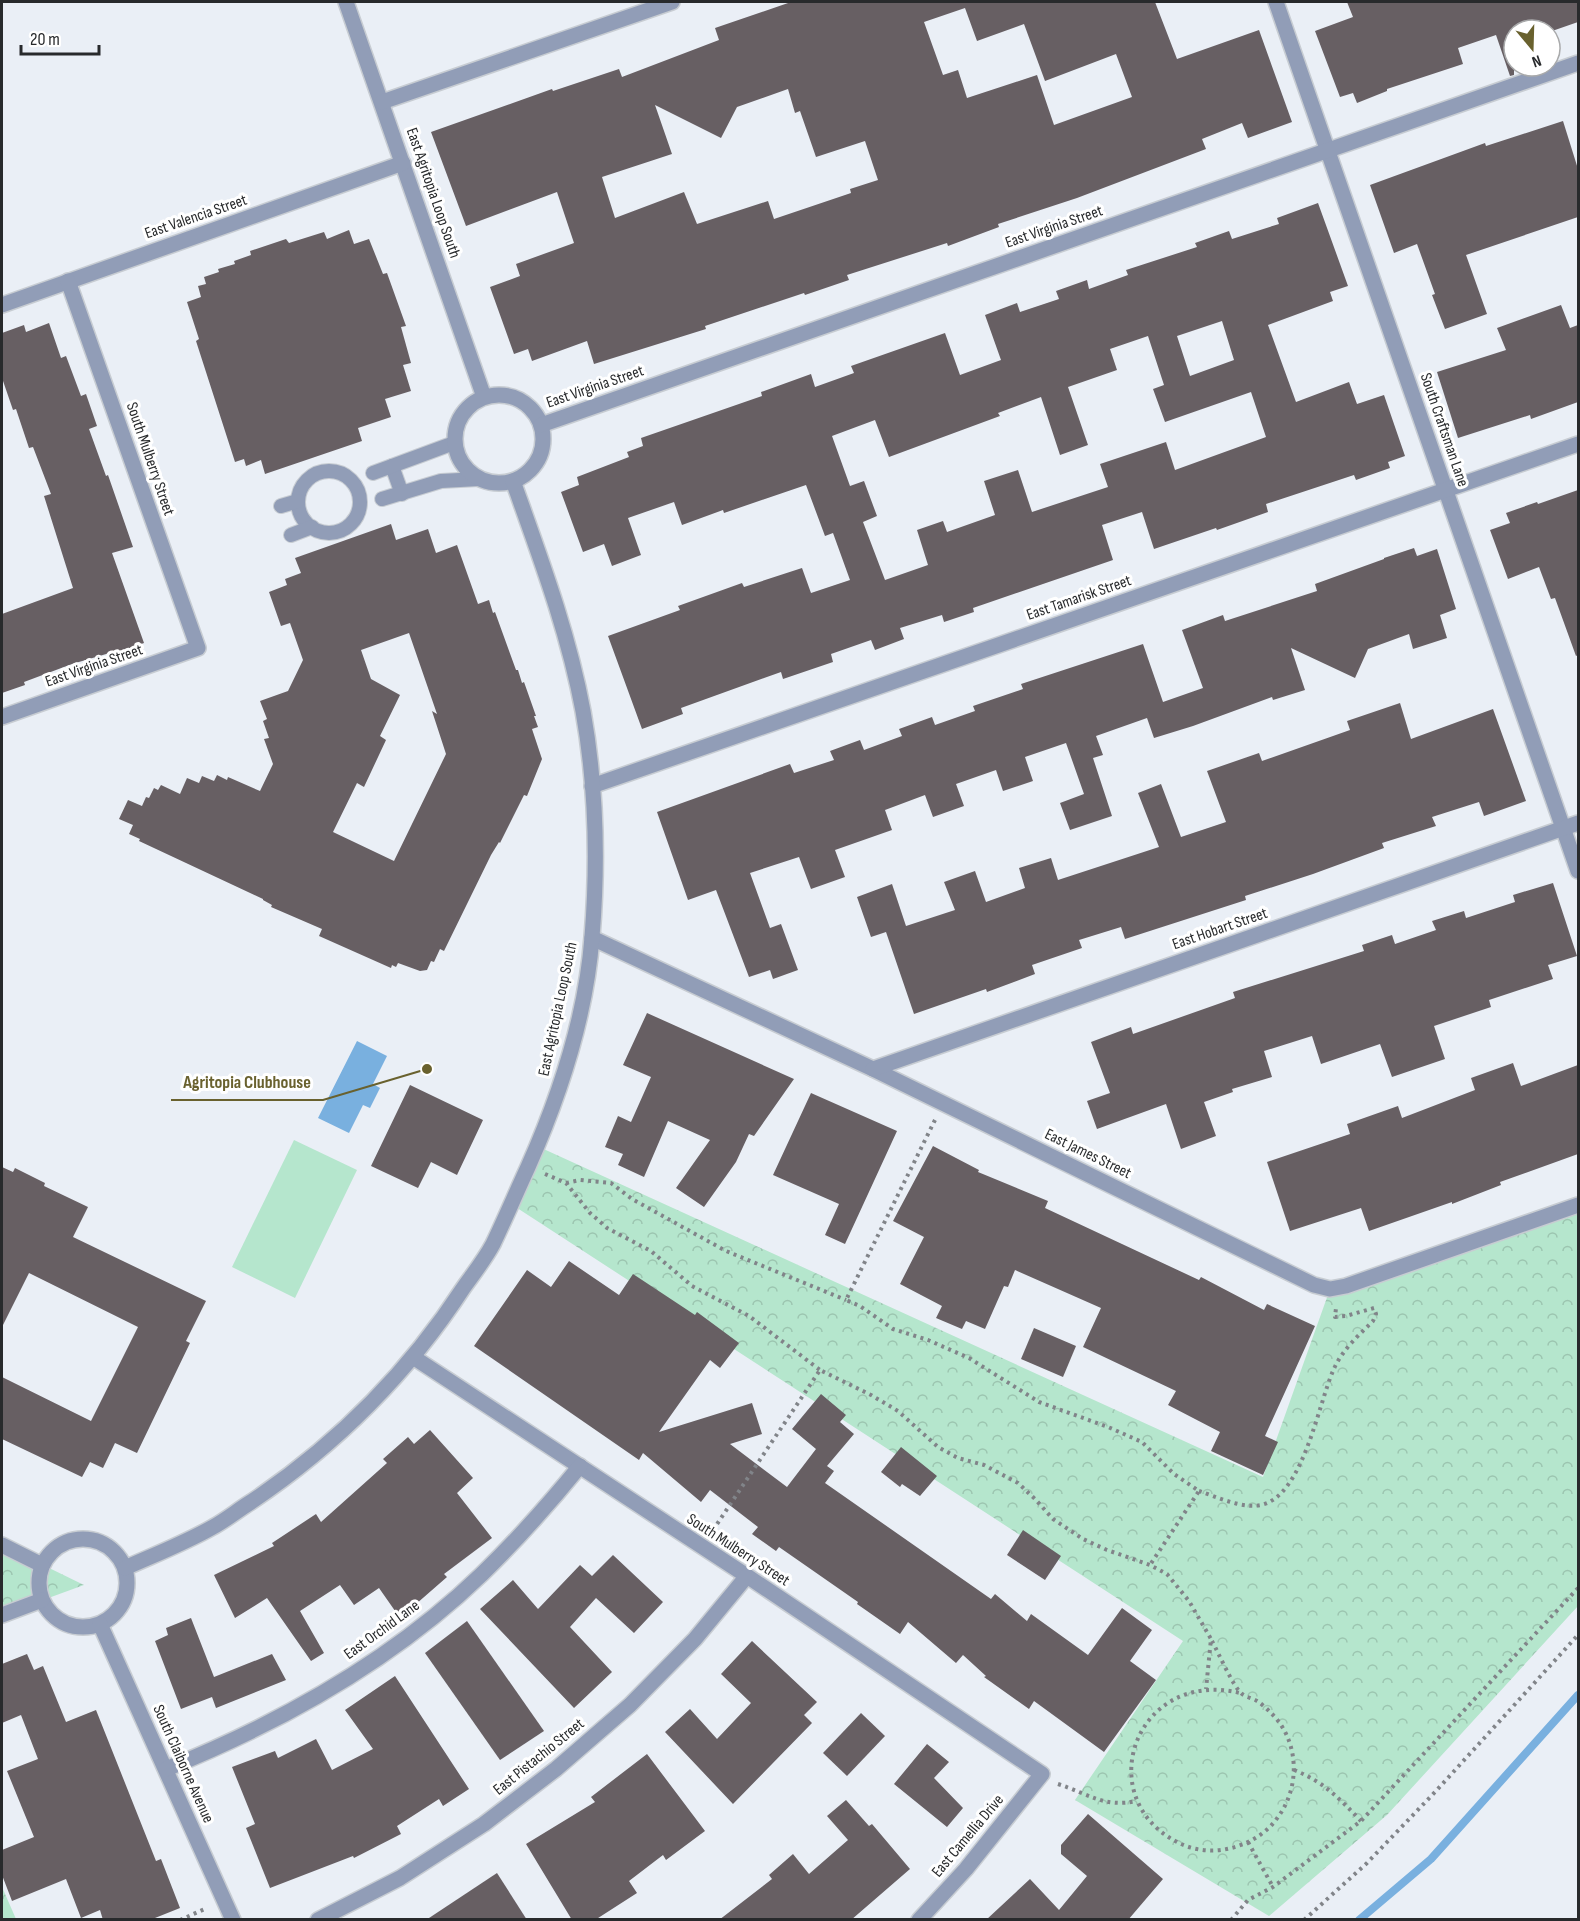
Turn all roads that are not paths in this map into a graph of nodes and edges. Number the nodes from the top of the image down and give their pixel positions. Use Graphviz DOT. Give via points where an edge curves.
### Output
graph roads {
  1 [pos="346,2"];
  2 [pos="672,2"];
  3 [pos="1276,2"];
  4 [pos="1578,63"];
  5 [pos="382,102"];
  6 [pos="1328,151"];
  7 [pos="403,163"];
  8 [pos="68,281"];
  9 [pos="2,304"];
  10 [pos="484,397"];
  11 [pos="541,424"];
  12 [pos="454,443"];
  13 [pos="1578,444"];
  14 [pos="392,466"];
  15 [pos="479,479"];
  16 [pos="352,480"];
  17 [pos="513,481"];
  18 [pos="1446,490"];
  19 [pos="402,494"];
  20 [pos="298,501"];
  21 [pos="360,505"];
  22 [pos="280,506"];
  23 [pos="312,527"];
  24 [pos="291,535"];
  25 [pos="198,648"];
  26 [pos="2,717"];
  27 [pos="592,786"];
  28 [pos="1571,826"];
  29 [pos="1578,871"];
  30 [pos="592,938"];
  31 [pos="873,1069"];
  32 [pos="1578,1205"];
  33 [pos="413,1357"];
  34 [pos="580,1466"];
  35 [pos="2,1545"];
  36 [pos="42,1565"];
  37 [pos="125,1568"];
  38 [pos="747,1576"];
  39 [pos="42,1600"];
  40 [pos="2,1615"];
  41 [pos="100,1624"];
  42 [pos="166,1769"];
  43 [pos="1041,1776"];
  44 [pos="233,1920"];
  45 [pos="318,1920"];
  46 [pos="919,1920"];
  1 -- 5 [label="street, East Agritopia Loop South"];
  2 -- 5 [label="street"];
  3 -- 6 [label="street, South Craftsman Lane"];
  4 -- 6 [label="street, East Virginia Street"];
  5 -- 7 [label="street, East Agritopia Loop South"];
  6 -- 11 [label="street, East Virginia Street"];
  6 -- 18 [label="street, South Craftsman Lane"];
  7 -- 8 [label="street, East Valencia Street"];
  7 -- 10 [label="street, East Agritopia Loop South"];
  8 -- 9 [label="street, East Valencia Street"];
  8 -- 25 [label="street, South Mulberry Street"];
  10 -- 11 [label="street" via="512,397 534,412"];
  10 -- 12 [label="street" via="461,415"];
  11 -- 17 [label="street" via="541,452 531,470"];
  12 -- 14 [label="lane"];
  12 -- 15 [label="street" via="462,464"];
  13 -- 18 [label="street, East Tamarisk Street"];
  14 -- 16 [label="lane"];
  14 -- 19 [label="lane"];
  15 -- 17 [label="street" via="502,484"];
  15 -- 19 [label="lane" via="441,481"];
  16 -- 20 [label="lane" via="343,473 322,471 305,482"];
  16 -- 21 [label="lane"];
  17 -- 27 [label="street, East Agritopia Loop South" via="558,606 583,711"];
  18 -- 27 [label="street, East Tamarisk Street"];
  18 -- 28 [label="street, South Craftsman Lane"];
  19 -- 21 [label="lane"];
  20 -- 22 [label="lane"];
  20 -- 23 [label="lane" via="304,520"];
  21 -- 23 [label="lane" via="357,517 341,530 321,532"];
  23 -- 24 [label="lane"];
  25 -- 26 [label="street, East Virginia Street"];
  27 -- 30 [label="street, East Agritopia Loop South"];
  28 -- 29 [label="street, South Craftsman Lane"];
  28 -- 31 [label="street, East Hobart Street"];
  30 -- 31 [label="street, East James Street"];
  30 -- 33 [label="street, East Agritopia Loop South" via="584,994 550,1117 492,1246"];
  31 -- 32 [label="street, East James Street" via="1314,1285 1330,1289"];
  33 -- 34 [label="street, South Mulberry Street"];
  33 -- 37 [label="street, East Agritopia Loop South" via="330,1443 269,1490 214,1527"];
  34 -- 38 [label="street, South Mulberry Street"];
  34 -- 42 [label="street, East Orchid Lane" via="480,1575 368,1664 274,1721"];
  35 -- 36 [label="street"];
  36 -- 37 [label="street" via="62,1543 92,1539 106,1545"];
  36 -- 39 [label="street" via="38,1589"];
  37 -- 41 [label="street" via="123,1601 112,1617"];
  38 -- 43 [label="street, South Mulberry Street"];
  38 -- 45 [label="street, East Pistachio Street" via="695,1638 630,1705 556,1769 484,1824 400,1878"];
  39 -- 40 [label="street"];
  39 -- 41 [label="street" via="49,1612 66,1623 87,1627"];
  41 -- 42 [label="street, South Claiborne Avenue"];
  42 -- 44 [label="street, South Claiborne Avenue"];
  43 -- 46 [label="street, East Camellia Drive"];
}
